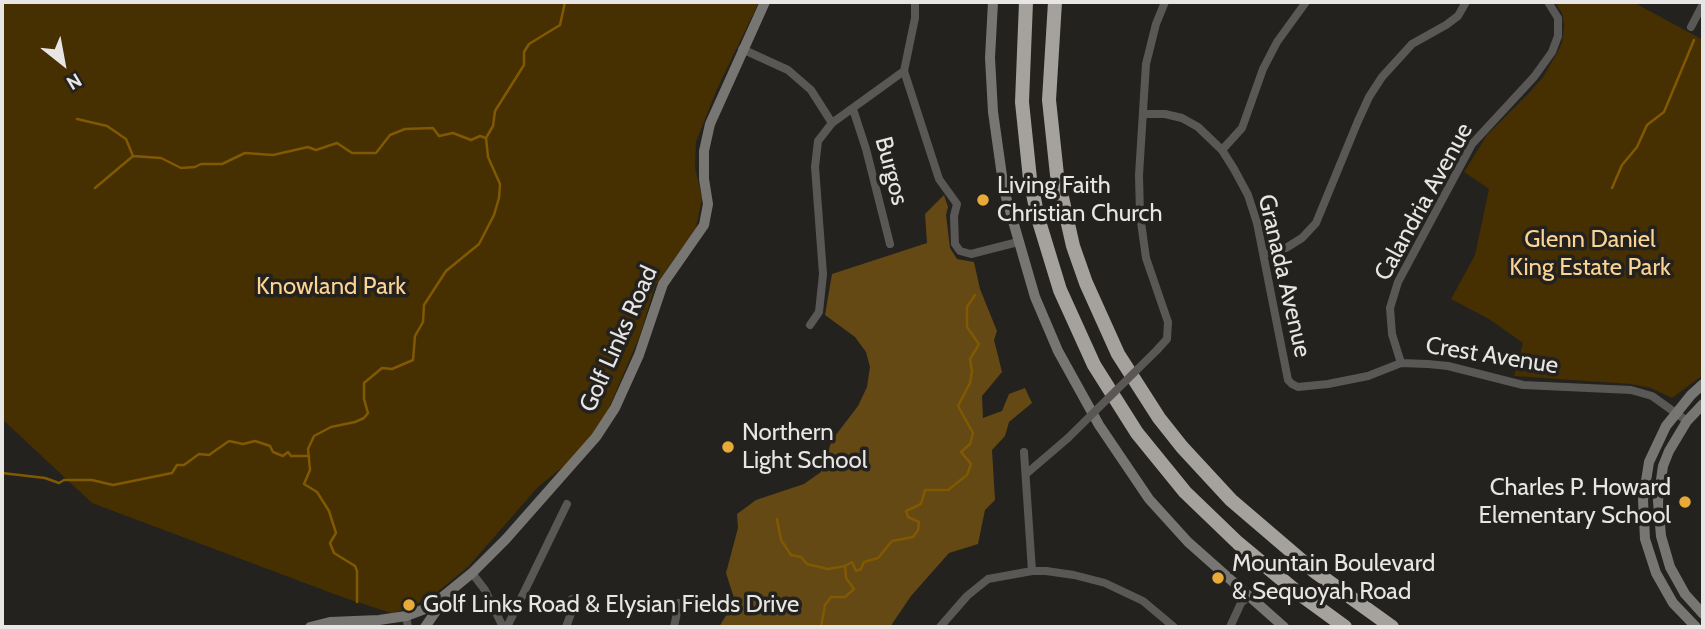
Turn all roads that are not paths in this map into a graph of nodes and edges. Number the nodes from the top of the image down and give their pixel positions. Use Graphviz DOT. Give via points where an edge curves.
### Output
graph roads {
  1 [pos="765,2"];
  2 [pos="915,2"];
  3 [pos="993,2"];
  4 [pos="1016,2"];
  5 [pos="1027,2"];
  6 [pos="1165,2"];
  7 [pos="1307,2"];
  8 [pos="1466,2"];
  9 [pos="1548,2"];
  10 [pos="1703,4"];
  11 [pos="1055,6"];
  12 [pos="1691,27"];
  13 [pos="742,49"];
  14 [pos="904,71"];
  15 [pos="1022,102"];
  16 [pos="853,109"];
  17 [pos="1144,114"];
  18 [pos="832,123"];
  19 [pos="1222,150"];
  20 [pos="1018,242"];
  21 [pos="890,244"];
  22 [pos="1264,254"];
  23 [pos="810,325"];
  24 [pos="1401,363"];
  25 [pos="1288,380"];
  26 [pos="1703,384"];
  27 [pos="1703,404"];
  28 [pos="1675,412"];
  29 [pos="1687,421"];
  30 [pos="1024,452"];
  31 [pos="1026,474"];
  32 [pos="567,504"];
  33 [pos="1032,572"];
  34 [pos="472,573"];
  35 [pos="448,594"];
  36 [pos="1248,597"];
  37 [pos="572,598"];
  38 [pos="680,603"];
  39 [pos="1703,614"];
  40 [pos="372,620"];
  41 [pos="407,622"];
  42 [pos="310,627"];
  43 [pos="388,627"];
  44 [pos="425,627"];
  45 [pos="505,627"];
  46 [pos="566,627"];
  47 [pos="674,627"];
  48 [pos="940,627"];
  49 [pos="1174,627"];
  50 [pos="1230,627"];
  51 [pos="1284,627"];
  52 [pos="1345,627"];
  53 [pos="1392,627"];
  54 [pos="1696,627"];
  1 -- 13 [label="street, Golf Links Road"];
  2 -- 14 [label="street"];
  3 -- 20 [label="street" via="993,112 1004,190"];
  4 -- 15 [label="highway"];
  5 -- 15 [label="highway"];
  6 -- 17 [label="street" via="1146,64"];
  7 -- 19 [label="street" via="1263,69 1242,128"];
  8 -- 22 [label="street" via="1458,16 1412,44 1382,77 1357,121 1316,223 1286,248"];
  9 -- 24 [label="street, Calandria Avenue" via="1558,18 1552,52 1472,144 1398,282 1390,308"];
  10 -- 12 [label="street"];
  11 -- 53 [label="highway" via="1049,100 1057,174 1073,246 1118,354 1159,418 1231,500 1314,571"];
  13 -- 18 [label="street" via="788,70 811,90"];
  13 -- 34 [label="street, Golf Links Road" via="709,124 704,151 708,204 704,225 663,284 615,408 574,464"];
  14 -- 16 [label="street"];
  14 -- 20 [label="street" via="939,179 957,204 957,248 971,254"];
  15 -- 52 [label="highway" via="1030,179 1048,253 1076,329 1116,403 1160,464 1212,519"];
  16 -- 18 [label="street"];
  16 -- 21 [label="street, Burgos"];
  17 -- 19 [label="street, Granada Avenue" via="1182,118"];
  17 -- 31 [label="street, bridge" via="1140,215 1146,258 1168,322 1167,339"];
  18 -- 23 [label="street" via="818,141 815,167 823,274 819,312"];
  19 -- 22 [label="street, Granada Avenue" via="1248,195"];
  20 -- 36 [label="street" via="1058,351 1110,441 1167,520"];
  22 -- 25 [label="street, Granada Avenue"];
  24 -- 25 [label="street, Crest Avenue" via="1328,384 1298,387"];
  24 -- 28 [label="street, Crest Avenue" via="1448,366 1523,385 1631,390 1652,396"];
  26 -- 28 [label="street"];
  27 -- 29 [label="street"];
  28 -- 29 [label="street, Crest Avenue"];
  28 -- 54 [label="street" via="1649,461 1643,521 1656,573 1673,603"];
  29 -- 39 [label="street" via="1663,466 1658,520 1670,567"];
  30 -- 31 [label="street"];
  31 -- 33 [label="street"];
  32 -- 45 [label="street"];
  33 -- 48 [label="street" via="988,579"];
  33 -- 49 [label="street" via="1105,583 1143,601"];
  34 -- 35 [label="street, Golf Links Road"];
  34 -- 45 [label="street"];
  35 -- 41 [label="street, Golf Links Road"];
  35 -- 44 [label="street"];
  36 -- 50 [label="street"];
  36 -- 51 [label="street"];
  37 -- 46 [label="street"];
  38 -- 47 [label="street"];
  40 -- 41 [label="street, Golf Links Road"];
  40 -- 42 [label="street, Golf Links Road"];
  40 -- 43 [label="street"];
}
